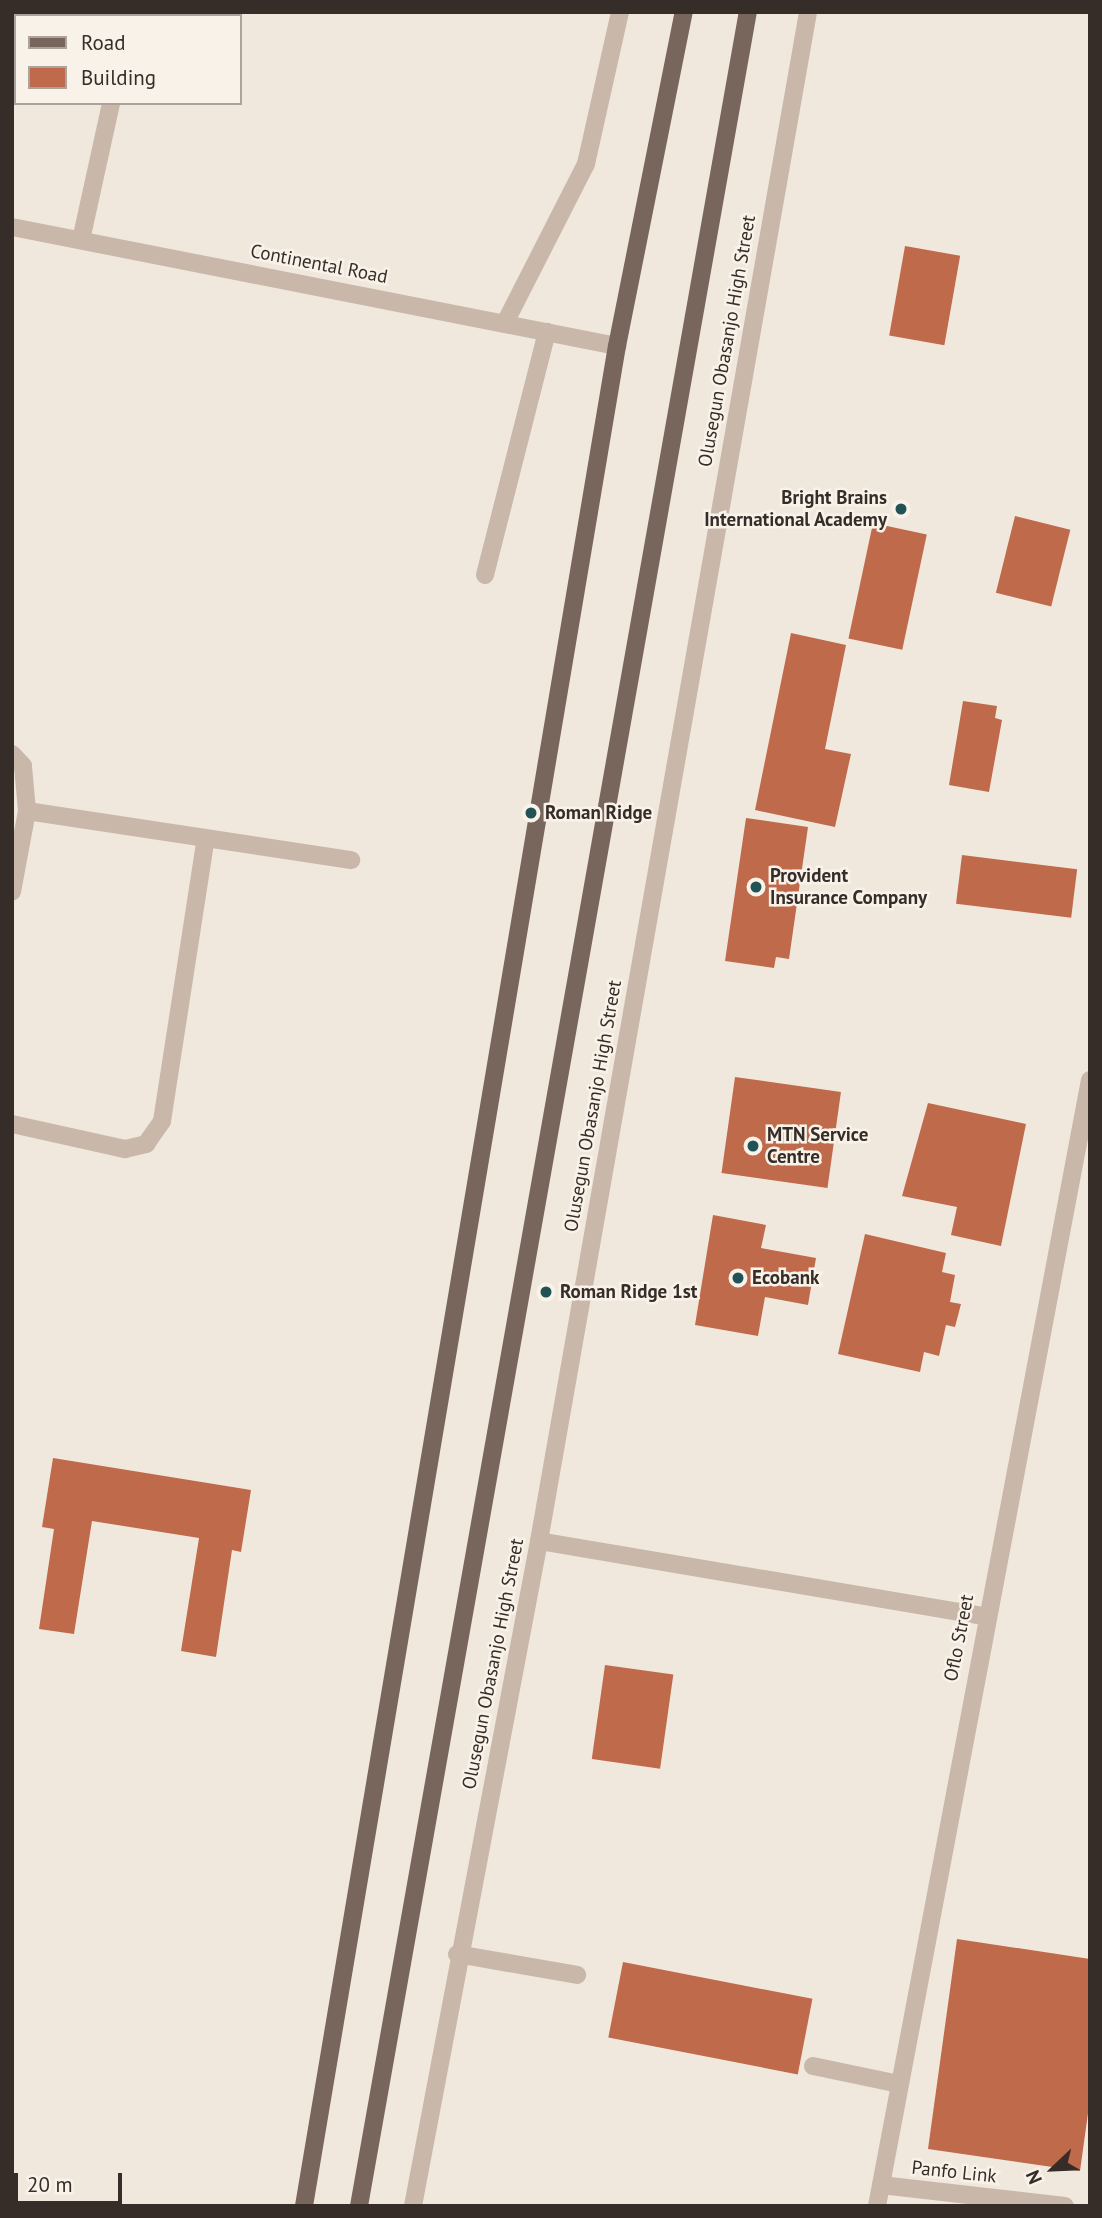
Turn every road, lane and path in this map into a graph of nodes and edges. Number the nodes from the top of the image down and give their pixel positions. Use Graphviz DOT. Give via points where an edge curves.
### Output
graph roads {
  1 [pos="620,12"];
  2 [pos="684,12"];
  3 [pos="748,12"];
  4 [pos="808,12"];
  5 [pos="111,105"];
  6 [pos="12,227"];
  7 [pos="81,240"];
  8 [pos="506,321"];
  9 [pos="547,332"];
  10 [pos="618,346"];
  11 [pos="485,575"];
  12 [pos="12,754"];
  13 [pos="27,811"];
  14 [pos="206,838"];
  15 [pos="351,860"];
  16 [pos="12,892"];
  17 [pos="1090,1080"];
  18 [pos="12,1124"];
  19 [pos="539,1541"];
  20 [pos="984,1616"];
  21 [pos="457,1954"];
  22 [pos="577,1975"];
  23 [pos="813,2066"];
  24 [pos="899,2084"];
  25 [pos="881,2185"];
  26 [pos="304,2206"];
  27 [pos="359,2206"];
  28 [pos="413,2206"];
  29 [pos="877,2206"];
  30 [pos="1065,2206"];
  1 -- 8 [label="street" via="586,164"];
  2 -- 10 [label="main road"];
  3 -- 27 [label="main road, Olusegun Obasanjo High Street"];
  4 -- 19 [label="street, Olusegun Obasanjo High Street"];
  5 -- 7 [label="street"];
  6 -- 7 [label="street, Continental Road"];
  7 -- 8 [label="street, Continental Road"];
  8 -- 9 [label="street, Continental Road"];
  9 -- 10 [label="street, Continental Road"];
  9 -- 11 [label="street"];
  10 -- 26 [label="main road"];
  12 -- 13 [label="street" via="23,766"];
  13 -- 14 [label="street"];
  13 -- 16 [label="street"];
  14 -- 15 [label="street"];
  14 -- 18 [label="street" via="162,1121 146,1143 125,1149"];
  17 -- 20 [label="street, Oflo Street"];
  19 -- 20 [label="street"];
  19 -- 21 [label="street, Olusegun Obasanjo High Street"];
  20 -- 24 [label="street, Oflo Street"];
  21 -- 22 [label="street"];
  21 -- 28 [label="street, Olusegun Obasanjo High Street"];
  23 -- 24 [label="street"];
  24 -- 25 [label="street, Oflo Street"];
  25 -- 29 [label="street, Oflo Street"];
  25 -- 30 [label="street, Panfo Link"];
}
